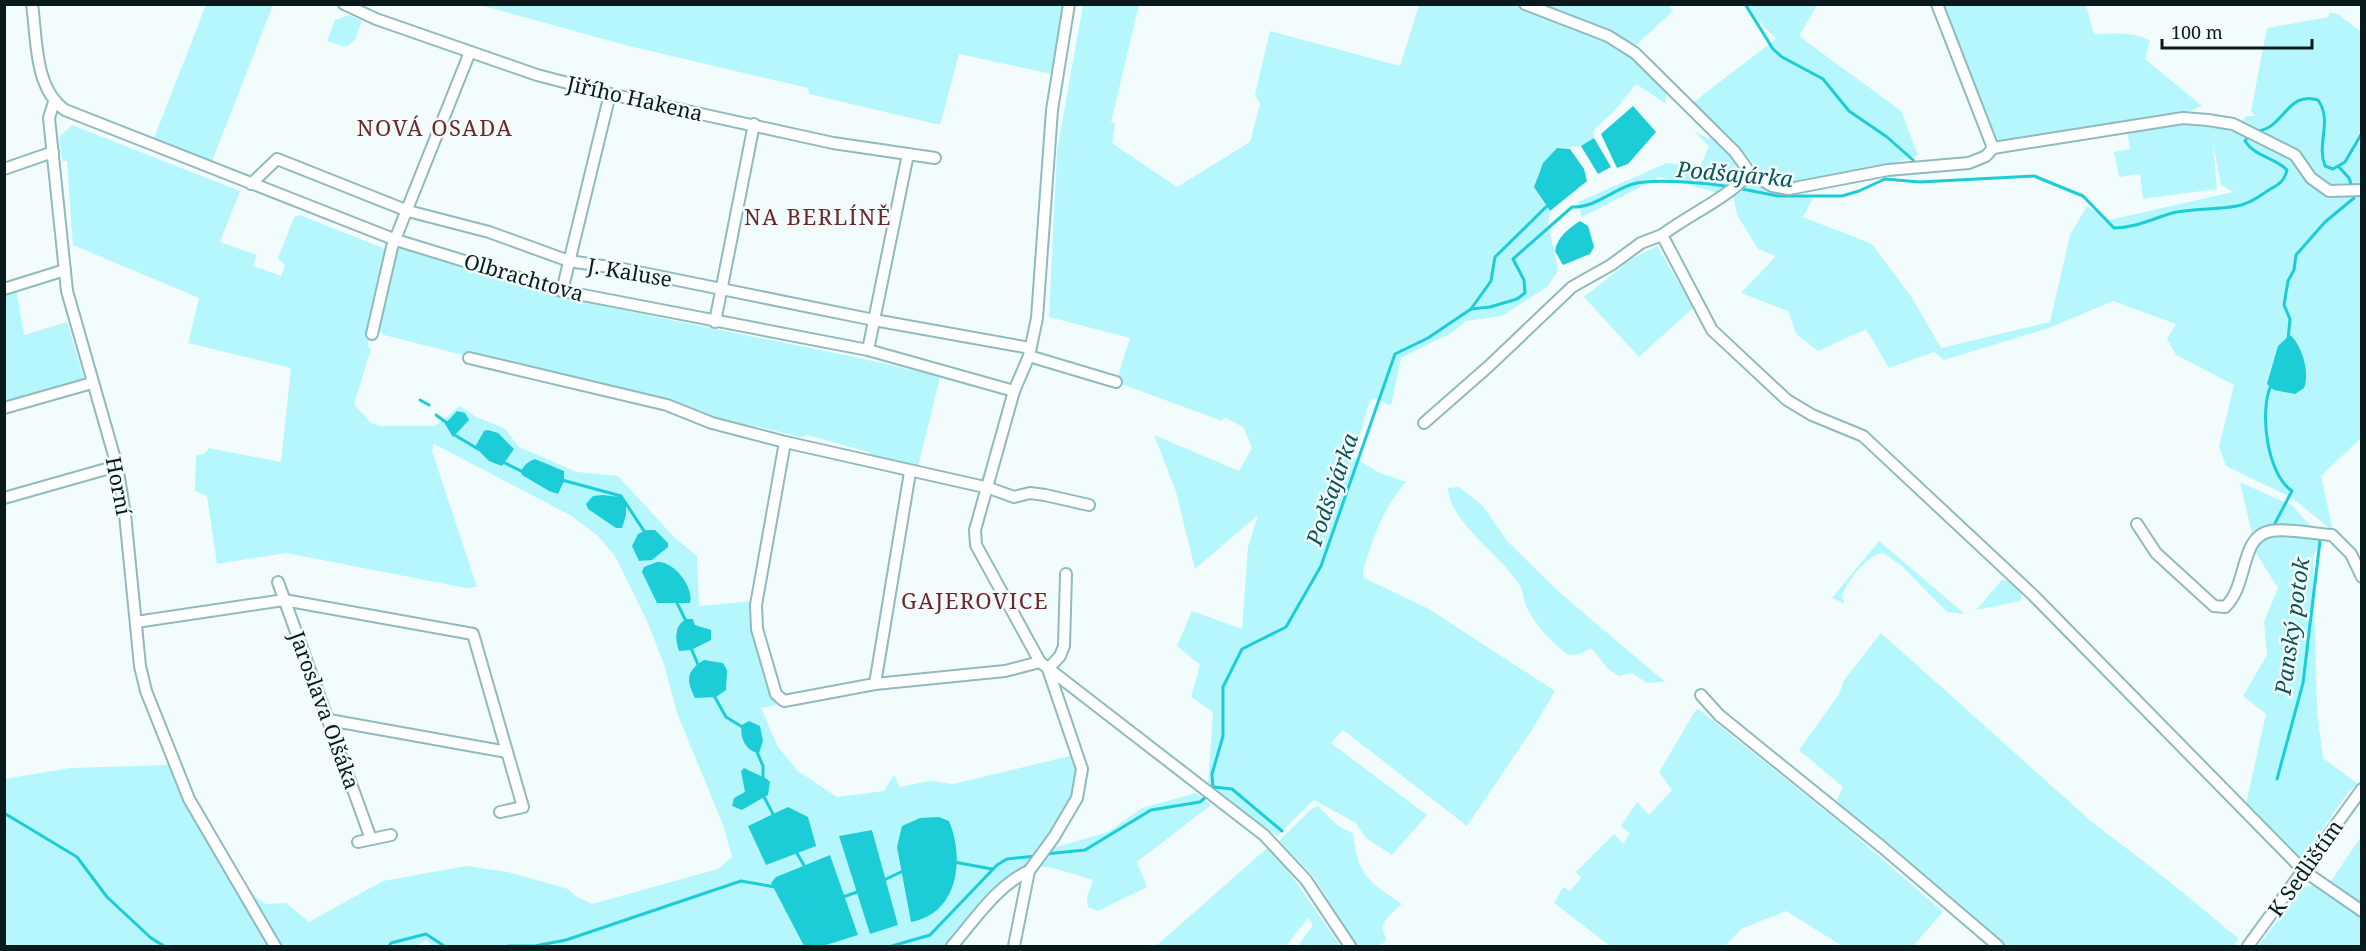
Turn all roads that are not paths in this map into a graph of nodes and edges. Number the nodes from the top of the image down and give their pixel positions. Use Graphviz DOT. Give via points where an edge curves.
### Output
graph roads {
  1 [pos="32,4"];
  2 [pos="344,4"];
  3 [pos="1069,4"];
  4 [pos="1525,4"];
  5 [pos="1937,4"];
  6 [pos="470,52"];
  7 [pos="610,94"];
  8 [pos="54,102"];
  9 [pos="754,124"];
  10 [pos="1993,148"];
  11 [pos="53,152"];
  12 [pos="908,154"];
  13 [pos="934,158"];
  14 [pos="4,169"];
  15 [pos="1750,173"];
  16 [pos="251,184"];
  17 [pos="2361,190"];
  18 [pos="408,211"];
  19 [pos="1662,235"];
  20 [pos="396,240"];
  21 [pos="569,261"];
  22 [pos="65,270"];
  23 [pos="4,289"];
  24 [pos="721,290"];
  25 [pos="562,291"];
  26 [pos="874,320"];
  27 [pos="715,322"];
  28 [pos="372,334"];
  29 [pos="868,350"];
  30 [pos="1030,352"];
  31 [pos="469,358"];
  32 [pos="1116,382"];
  33 [pos="92,383"];
  34 [pos="1014,391"];
  35 [pos="4,408"];
  36 [pos="1424,423"];
  37 [pos="784,442"];
  38 [pos="117,466"];
  39 [pos="910,472"];
  40 [pos="989,489"];
  41 [pos="4,498"];
  42 [pos="1089,505"];
  43 [pos="2137,524"];
  44 [pos="1066,574"];
  45 [pos="2361,577"];
  46 [pos="278,582"];
  47 [pos="284,600"];
  48 [pos="136,622"];
  49 [pos="1044,665"];
  50 [pos="875,684"];
  51 [pos="1701,695"];
  52 [pos="329,720"];
  53 [pos="507,752"];
  54 [pos="2361,789"];
  55 [pos="500,812"];
  56 [pos="391,835"];
  57 [pos="371,839"];
  58 [pos="358,842"];
  59 [pos="1029,871"];
  60 [pos="2304,871"];
  61 [pos="2361,911"];
  62 [pos="275,946"];
  63 [pos="952,946"];
  64 [pos="1014,946"];
  65 [pos="1350,946"];
  66 [pos="1998,946"];
  67 [pos="2248,946"];
  1 -- 8 [label="street, Horní" via="42,71"];
  2 -- 6 [label="street, Jiřího Hakena"];
  3 -- 30 [label="street" via="1052,110 1037,318"];
  4 -- 15 [label="street" via="1608,36 1635,53 1735,152"];
  5 -- 10 [label="street"];
  6 -- 7 [label="street, Jiřího Hakena"];
  6 -- 18 [label="street"];
  7 -- 9 [label="street, Jiřího Hakena"];
  7 -- 21 [label="street"];
  8 -- 11 [label="street, Horní" via="49,118"];
  8 -- 16 [label="street, Olbrachtova" via="82,117"];
  9 -- 12 [label="street, Jiřího Hakena" via="833,143"];
  9 -- 24 [label="street"];
  10 -- 15 [label="street" via="1986,156 1969,163 1887,170 1789,189 1772,186"];
  10 -- 17 [label="street" via="2183,118 2219,121 2295,155 2311,178 2329,191"];
  11 -- 14 [label="street"];
  11 -- 22 [label="street, Horní"];
  12 -- 13 [label="street, Jiřího Hakena"];
  12 -- 26 [label="street"];
  15 -- 19 [label="street" via="1735,189"];
  16 -- 18 [label="street, J. Kaluse" via="277,159"];
  16 -- 20 [label="street, Olbrachtova"];
  18 -- 20 [label="street"];
  18 -- 21 [label="street, J. Kaluse" via="489,232"];
  19 -- 36 [label="street" via="1641,243 1611,266 1572,286"];
  19 -- 60 [label="street" via="1712,330 1786,400 1863,436 1909,478 2033,595"];
  20 -- 25 [label="street, Olbrachtova"];
  20 -- 28 [label="street"];
  21 -- 24 [label="street, J. Kaluse"];
  21 -- 25 [label="street"];
  22 -- 23 [label="street"];
  22 -- 33 [label="street, Horní"];
  24 -- 26 [label="street, J. Kaluse"];
  24 -- 27 [label="street"];
  25 -- 27 [label="street, Olbrachtova"];
  26 -- 29 [label="street"];
  26 -- 30 [label="street, J. Kaluse"];
  27 -- 29 [label="street, Olbrachtova"];
  29 -- 34 [label="street, Olbrachtova"];
  30 -- 32 [label="street, J. Kaluse"];
  30 -- 34 [label="street"];
  31 -- 37 [label="street" via="667,405 712,423"];
  33 -- 35 [label="street"];
  33 -- 38 [label="street, Horní"];
  34 -- 40 [label="street"];
  37 -- 39 [label="street"];
  37 -- 50 [label="street" via="756,605 757,629 776,694 784,701"];
  38 -- 41 [label="street"];
  38 -- 48 [label="street, Horní"];
  39 -- 40 [label="street"];
  39 -- 50 [label="street"];
  40 -- 42 [label="street" via="1014,497 1030,493"];
  40 -- 49 [label="street" via="975,530 976,545"];
  43 -- 45 [label="street" via="2156,553 2214,606 2225,607 2237,593 2249,548 2270,531 2332,535 2351,555"];
  44 -- 49 [label="street" via="1064,646"];
  46 -- 47 [label="street, Jaroslava Olšáka"];
  47 -- 48 [label="street"];
  47 -- 52 [label="street, Jaroslava Olšáka"];
  47 -- 53 [label="street" via="473,634"];
  48 -- 62 [label="street, Horní" via="140,666 164,741 189,799"];
  49 -- 50 [label="street"];
  49 -- 59 [label="street" via="1082,769 1077,798"];
  49 -- 65 [label="street" via="1264,835 1312,888"];
  51 -- 66 [label="street" via="1719,715"];
  52 -- 53 [label="street"];
  52 -- 57 [label="street, Jaroslava Olšáka"];
  53 -- 55 [label="street" via="523,807"];
  54 -- 60 [label="street, K Sedlištím"];
  56 -- 57 [label="street"];
  57 -- 58 [label="street"];
  59 -- 63 [label="street" via="1018,876 993,900"];
  59 -- 64 [label="street"];
  60 -- 61 [label="street"];
  60 -- 67 [label="street, K Sedlištím"];
}
